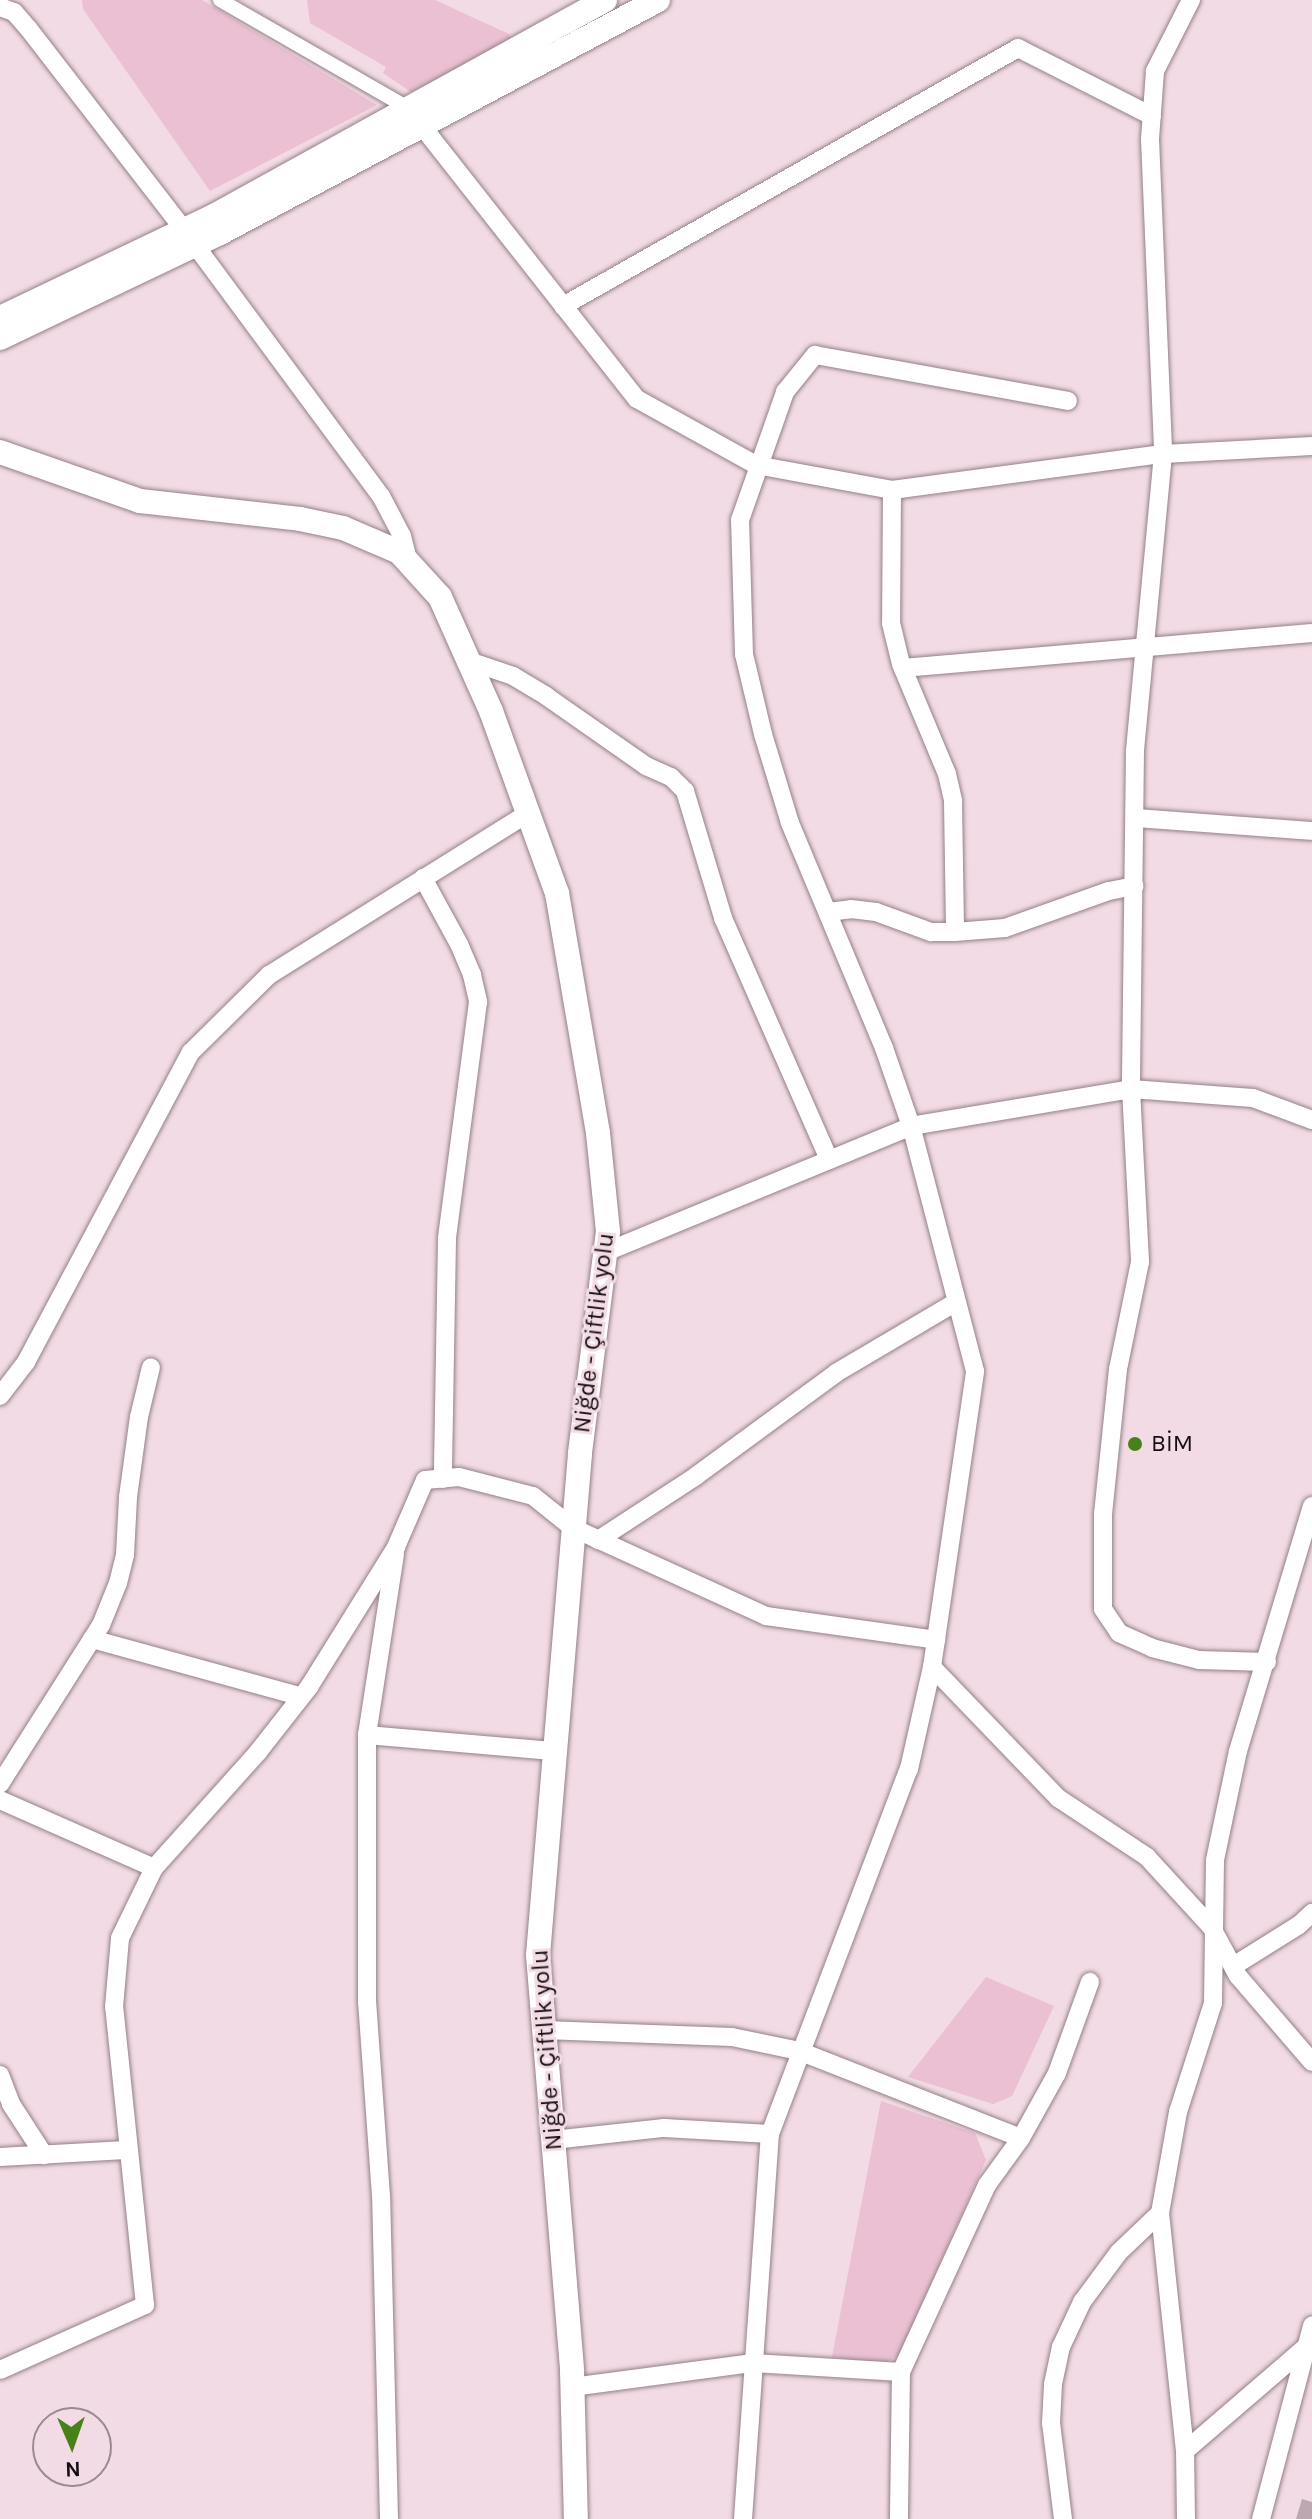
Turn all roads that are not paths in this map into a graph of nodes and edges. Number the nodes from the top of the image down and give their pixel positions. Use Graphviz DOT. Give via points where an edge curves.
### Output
graph roads {
  1 [pos="220,0"];
  2 [pos="605,0"];
  3 [pos="658,0"];
  4 [pos="1191,0"];
  5 [pos="0,7"];
  6 [pos="1152,116"];
  7 [pos="415,117"];
  8 [pos="190,238"];
  9 [pos="563,306"];
  10 [pos="0,318"];
  11 [pos="0,338"];
  12 [pos="1068,401"];
  13 [pos="1312,446"];
  14 [pos="0,452"];
  15 [pos="1163,454"];
  16 [pos="756,465"];
  17 [pos="892,490"];
  18 [pos="409,564"];
  19 [pos="1312,633"];
  20 [pos="1144,650"];
  21 [pos="469,661"];
  22 [pos="903,668"];
  23 [pos="528,813"];
  24 [pos="1135,818"];
  25 [pos="1312,831"];
  26 [pos="423,878"];
  27 [pos="1135,886"];
  28 [pos="828,912"];
  29 [pos="955,932"];
  30 [pos="1131,1089"];
  31 [pos="1312,1120"];
  32 [pos="911,1126"];
  33 [pos="829,1160"];
  34 [pos="606,1252"];
  35 [pos="956,1302"];
  36 [pos="151,1367"];
  37 [pos="0,1396"];
  38 [pos="443,1479"];
  39 [pos="1312,1506"];
  40 [pos="573,1528"];
  41 [pos="598,1540"];
  42 [pos="396,1547"];
  43 [pos="92,1639"];
  44 [pos="936,1640"];
  45 [pos="1267,1662"];
  46 [pos="932,1667"];
  47 [pos="299,1696"];
  48 [pos="367,1735"];
  49 [pos="555,1751"];
  50 [pos="0,1784"];
  51 [pos="0,1800"];
  52 [pos="154,1868"];
  53 [pos="1312,1913"];
  54 [pos="1212,1928"];
  55 [pos="1235,1965"];
  56 [pos="1090,1982"];
  57 [pos="544,2030"];
  58 [pos="799,2051"];
  59 [pos="1309,2053"];
  60 [pos="0,2075"];
  61 [pos="770,2134"];
  62 [pos="1021,2138"];
  63 [pos="553,2140"];
  64 [pos="126,2150"];
  65 [pos="44,2155"];
  66 [pos="0,2157"];
  67 [pos="1160,2213"];
  68 [pos="1312,2326"];
  69 [pos="1306,2347"];
  70 [pos="753,2363"];
  71 [pos="0,2370"];
  72 [pos="901,2372"];
  73 [pos="572,2387"];
  74 [pos="1185,2451"];
  75 [pos="389,2519"];
  76 [pos="576,2519"];
  77 [pos="743,2519"];
  78 [pos="899,2519"];
  79 [pos="1063,2519"];
  80 [pos="1186,2519"];
  81 [pos="1261,2519"];
  1 -- 7 [label="street"];
  2 -- 7 [label="main road"];
  3 -- 7 [label="main road"];
  4 -- 6 [label="street" via="1155,71"];
  5 -- 8 [label="street" via="14,12 28,28"];
  6 -- 9 [label="street" via="1018,48"];
  6 -- 15 [label="street"];
  7 -- 8 [label="main road"];
  7 -- 9 [label="street"];
  8 -- 10 [label="main road"];
  8 -- 11 [label="main road"];
  8 -- 18 [label="street" via="381,496 402,536"];
  9 -- 16 [label="street" via="637,399"];
  12 -- 16 [label="street" via="815,355 785,392"];
  13 -- 15 [label="street"];
  14 -- 18 [label="main road, Niğde - Çiftlik yolu" via="140,501 343,528 399,552"];
  15 -- 17 [label="street"];
  15 -- 20 [label="street"];
  16 -- 17 [label="street"];
  16 -- 28 [label="street" via="740,520 744,654 790,823"];
  17 -- 22 [label="street" via="891,623"];
  18 -- 21 [label="main road, Niğde - Çiftlik yolu" via="440,597"];
  19 -- 20 [label="street"];
  20 -- 22 [label="street"];
  20 -- 24 [label="street"];
  21 -- 23 [label="main road, Niğde - Çiftlik yolu"];
  21 -- 33 [label="street" via="513,676 685,791 723,918"];
  22 -- 29 [label="street" via="953,801"];
  23 -- 26 [label="street"];
  23 -- 34 [label="main road, Niğde - Çiftlik yolu" via="557,893 598,1133"];
  24 -- 25 [label="street"];
  24 -- 27 [label="street"];
  26 -- 37 [label="street" via="269,975 191,1052 26,1362"];
  26 -- 38 [label="street" via="459,944 478,1002 447,1239"];
  27 -- 29 [label="street" via="1005,928"];
  27 -- 30 [label="street"];
  28 -- 29 [label="street" via="876,912 931,932"];
  28 -- 32 [label="street"];
  30 -- 31 [label="street" via="1253,1098"];
  30 -- 32 [label="street"];
  30 -- 45 [label="street" via="1140,1262 1118,1369 1103,1513 1103,1609 1119,1633 1152,1648 1199,1660"];
  32 -- 33 [label="street"];
  32 -- 35 [label="street"];
  33 -- 34 [label="street"];
  34 -- 40 [label="main road, Niğde - Çiftlik yolu"];
  35 -- 41 [label="street" via="836,1373"];
  35 -- 44 [label="street" via="975,1371"];
  36 -- 43 [label="street" via="139,1417 125,1555"];
  38 -- 40 [label="street" via="459,1477 533,1496"];
  38 -- 42 [label="street" via="425,1480"];
  39 -- 45 [label="street"];
  40 -- 41 [label="street"];
  40 -- 49 [label="main road, Niğde - Çiftlik yolu"];
  41 -- 44 [label="street" via="766,1616"];
  42 -- 47 [label="street"];
  42 -- 48 [label="street"];
  43 -- 47 [label="street"];
  43 -- 50 [label="street"];
  44 -- 46 [label="street"];
  45 -- 54 [label="street" via="1238,1751 1218,1844"];
  46 -- 54 [label="street" via="1058,1798 1147,1857"];
  46 -- 58 [label="street" via="909,1769"];
  47 -- 52 [label="street" via="258,1752"];
  48 -- 49 [label="street"];
  48 -- 75 [label="street" via="367,2003 381,2196"];
  49 -- 57 [label="main road, Niğde - Çiftlik yolu" via="538,1955"];
  51 -- 52 [label="street"];
  52 -- 64 [label="street" via="120,1938 115,1993"];
  53 -- 55 [label="street"];
  54 -- 55 [label="street"];
  54 -- 67 [label="street" via="1213,2003 1178,2112"];
  55 -- 59 [label="street" via="1238,1976"];
  56 -- 62 [label="street" via="1057,2073"];
  57 -- 58 [label="street" via="732,2037"];
  57 -- 63 [label="main road, Niğde - Çiftlik yolu"];
  58 -- 61 [label="street"];
  58 -- 62 [label="street"];
  60 -- 65 [label="street" via="11,2104"];
  61 -- 63 [label="street" via="664,2128"];
  61 -- 70 [label="street"];
  62 -- 72 [label="street" via="987,2185"];
  63 -- 73 [label="main road, Niğde - Çiftlik yolu"];
  64 -- 65 [label="street"];
  64 -- 71 [label="street" via="145,2305"];
  65 -- 66 [label="street"];
  67 -- 74 [label="street"];
  67 -- 79 [label="street" via="1100,2277 1061,2347 1051,2423"];
  68 -- 69 [label="street"];
  69 -- 74 [label="street"];
  69 -- 81 [label="street"];
  70 -- 72 [label="street"];
  70 -- 73 [label="street"];
  70 -- 77 [label="street"];
  72 -- 78 [label="street"];
  73 -- 76 [label="main road, Niğde - Çiftlik yolu"];
  74 -- 80 [label="street"];
}
